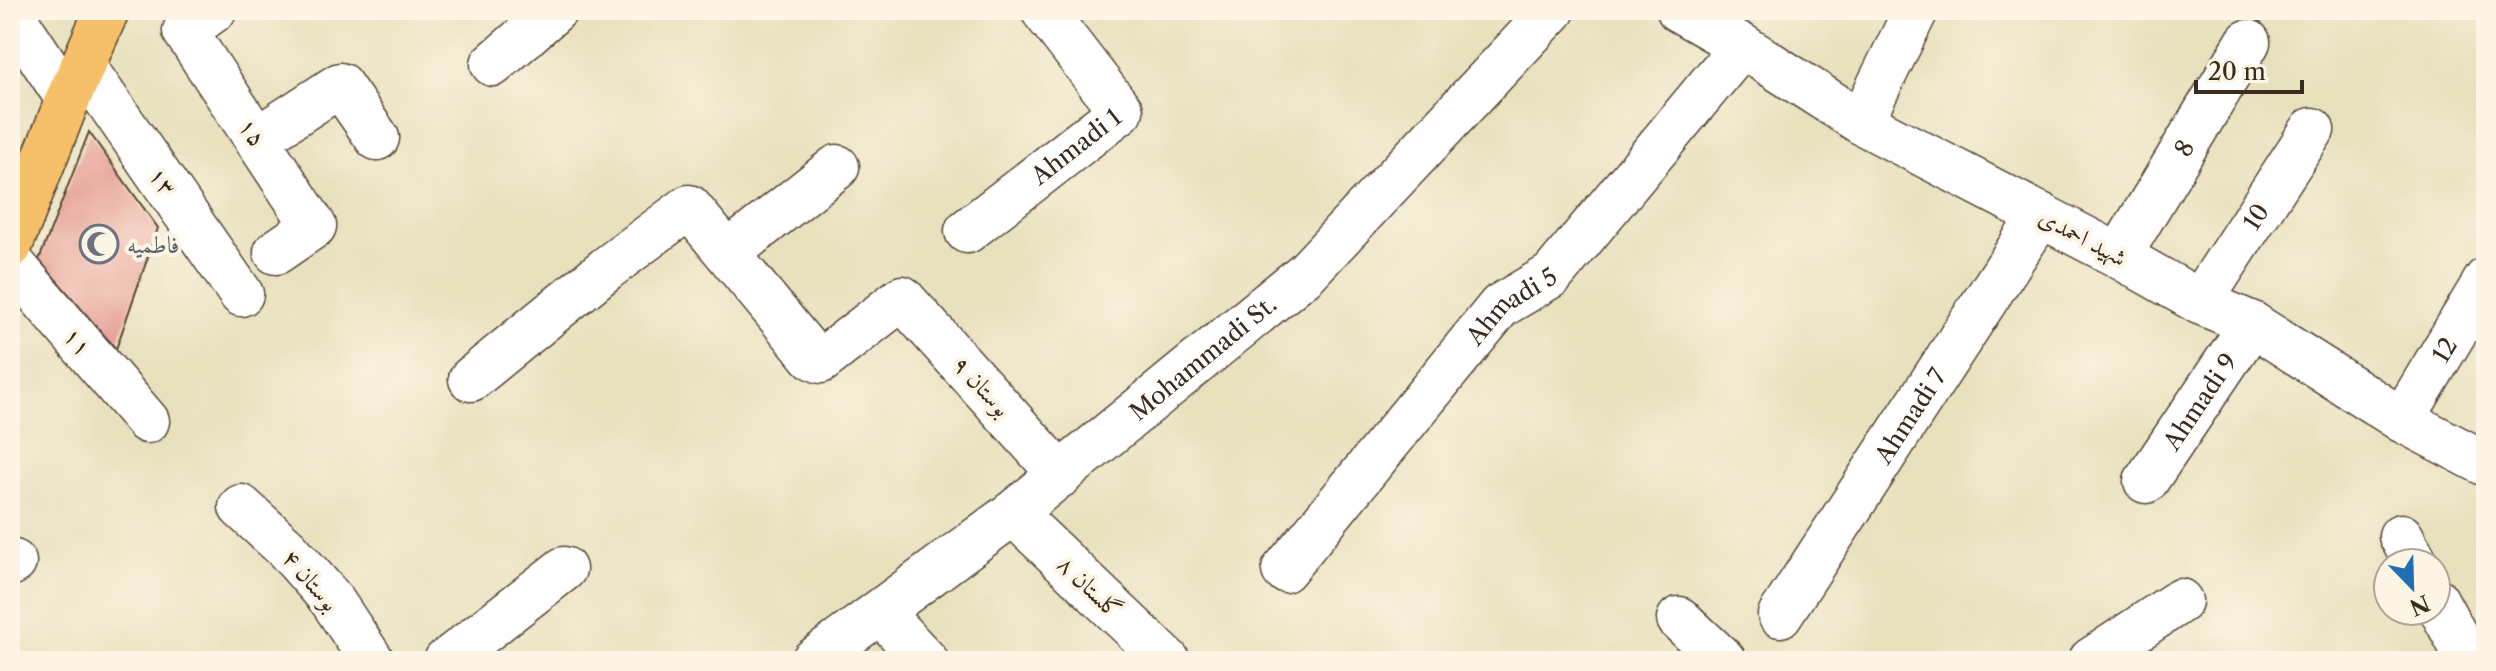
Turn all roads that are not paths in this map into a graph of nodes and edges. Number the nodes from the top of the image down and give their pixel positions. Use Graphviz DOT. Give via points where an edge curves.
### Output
graph roads {
  1 [pos="107,10"];
  2 [pos="214,10"];
  3 [pos="555,10"];
  4 [pos="1043,10"];
  5 [pos="1553,10"];
  6 [pos="1679,10"];
  7 [pos="1916,10"];
  8 [pos="10,11"];
  9 [pos="2248,42"];
  10 [pos="1742,46"];
  11 [pos="493,64"];
  12 [pos="76,83"];
  13 [pos="1861,122"];
  14 [pos="2312,130"];
  15 [pos="377,138"];
  16 [pos="257,139"];
  17 [pos="837,167"];
  18 [pos="2041,215"];
  19 [pos="967,231"];
  20 [pos="17,240"];
  21 [pos="276,252"];
  22 [pos="728,253"];
  23 [pos="2119,256"];
  24 [pos="2486,280"];
  25 [pos="241,294"];
  26 [pos="2200,302"];
  27 [pos="2252,324"];
  28 [pos="471,379"];
  29 [pos="2402,420"];
  30 [pos="147,421"];
  31 [pos="2486,464"];
  32 [pos="1061,475"];
  33 [pos="2146,481"];
  34 [pos="241,507"];
  35 [pos="1013,513"];
  36 [pos="564,569"];
  37 [pos="1284,570"];
  38 [pos="2180,601"];
  39 [pos="880,612"];
  40 [pos="1780,615"];
  41 [pos="1679,619"];
  42 [pos="2451,627"];
  43 [pos="2092,660"];
  44 [pos="372,661"];
  45 [pos="446,661"];
  46 [pos="813,661"];
  47 [pos="926,661"];
  48 [pos="1168,661"];
  49 [pos="1724,661"];
  50 [pos="2469,661"];
  1 -- 12 [label="main road"];
  2 -- 16 [label="street, ۱۵" via="185,31"];
  3 -- 11 [label="street"];
  4 -- 19 [label="street, Ahmadi 1" via="1121,111"];
  5 -- 32 [label="street, Mohammadi St." via="1306,273"];
  6 -- 10 [label="street, شهید احمدی"];
  7 -- 13 [label="street"];
  8 -- 12 [label="street, ۱۳"];
  9 -- 23 [label="street, 8"];
  10 -- 13 [label="street, شهید احمدی"];
  10 -- 37 [label="street, Ahmadi 5" via="1552,275 1500,306"];
  12 -- 20 [label="main road"];
  12 -- 25 [label="street, ۱۳"];
  13 -- 18 [label="street, شهید احمدی"];
  14 -- 26 [label="street, 10"];
  15 -- 16 [label="street" via="340,85"];
  16 -- 21 [label="street, ۱۵" via="314,226"];
  17 -- 22 [label="street"];
  18 -- 23 [label="street, شهید احمدی"];
  18 -- 40 [label="street, Ahmadi 7"];
  20 -- 30 [label="street, ۱۱"];
  22 -- 28 [label="street" via="689,207"];
  22 -- 32 [label="street, بوستان ۹" via="821,361 902,298"];
  23 -- 26 [label="street, شهید احمدی"];
  24 -- 29 [label="street, 12"];
  26 -- 27 [label="street, شهید احمدی"];
  27 -- 29 [label="street, شهید احمدی"];
  27 -- 33 [label="street, Ahmadi 9"];
  29 -- 31 [label="street, شهید احمدی"];
  32 -- 35 [label="street, Mohammadi St."];
  34 -- 44 [label="street, بوستان ۴" via="331,599"];
  35 -- 39 [label="street, Mohammadi St."];
  35 -- 48 [label="street, گلستان ۸"];
  36 -- 45 [label="street"];
  38 -- 43 [label="street"];
  39 -- 46 [label="street, Mohammadi St."];
  39 -- 47 [label="street"];
  41 -- 49 [label="street"];
  42 -- 50 [label="street"];
}
